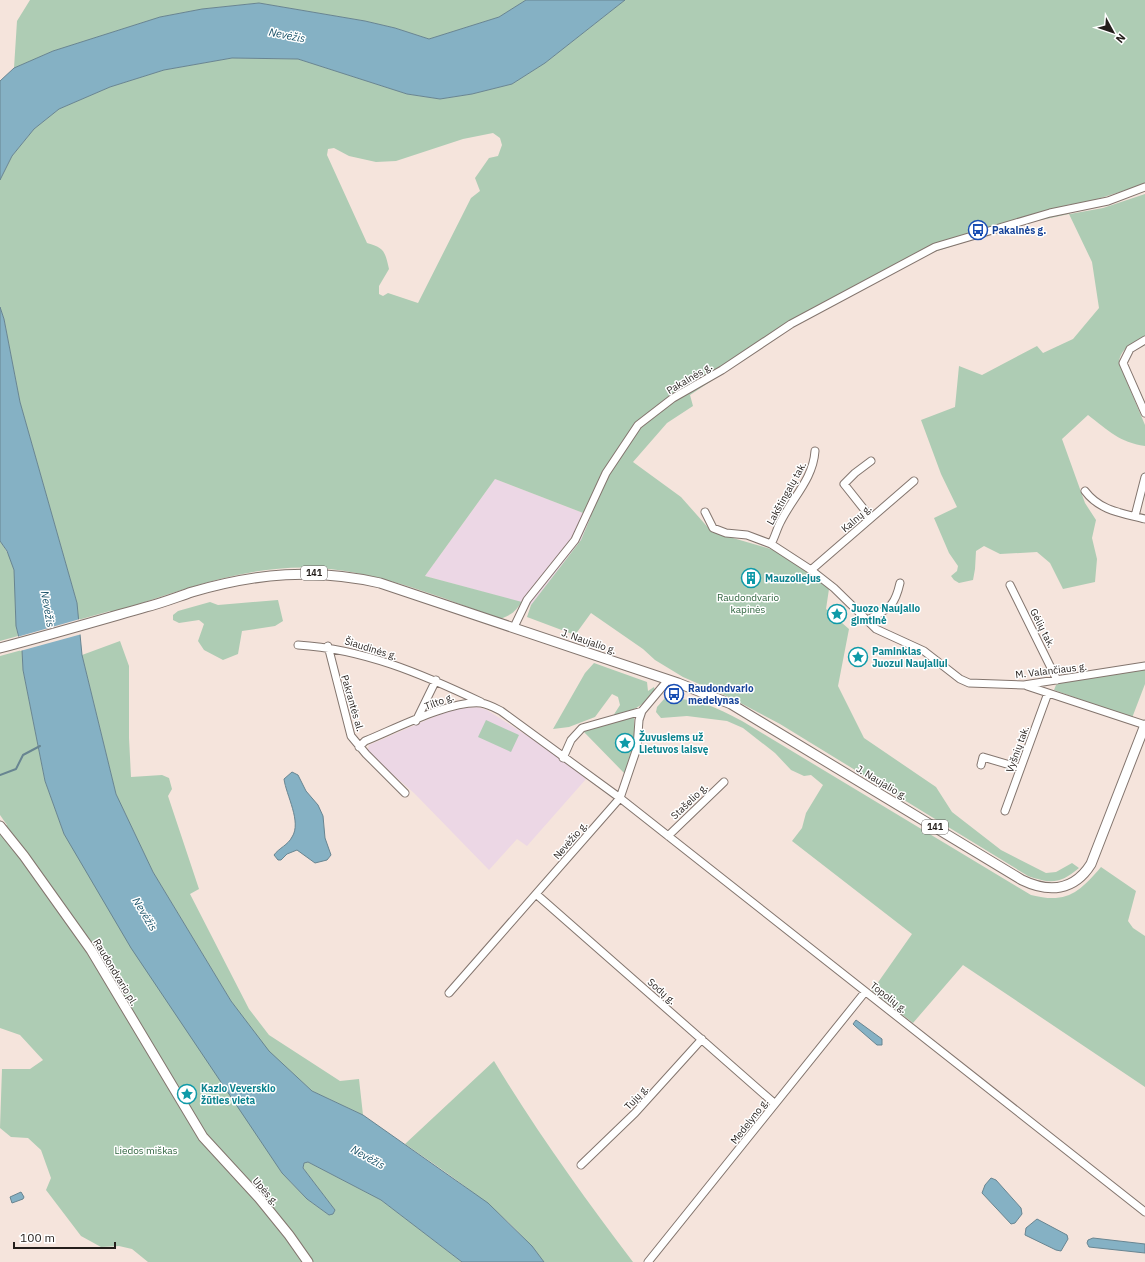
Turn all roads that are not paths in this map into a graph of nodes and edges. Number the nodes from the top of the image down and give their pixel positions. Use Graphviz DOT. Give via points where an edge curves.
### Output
graph roads {
  1 [pos="1145,187"];
  2 [pos="1145,340"];
  3 [pos="1145,413"];
  4 [pos="815,451"];
  5 [pos="871,461"];
  6 [pos="1145,477"];
  7 [pos="914,481"];
  8 [pos="1085,491"];
  9 [pos="705,512"];
  10 [pos="1135,516"];
  11 [pos="871,518"];
  12 [pos="1145,519"];
  13 [pos="771,544"];
  14 [pos="812,570"];
  15 [pos="900,583"];
  16 [pos="1010,585"];
  17 [pos="866,621"];
  18 [pos="514,628"];
  19 [pos="298,645"];
  20 [pos="328,646"];
  21 [pos="0,648"];
  22 [pos="1145,666"];
  23 [pos="436,680"];
  24 [pos="668,680"];
  25 [pos="1057,680"];
  26 [pos="1024,685"];
  27 [pos="1048,693"];
  28 [pos="483,703"];
  29 [pos="642,711"];
  30 [pos="416,721"];
  31 [pos="1145,725"];
  32 [pos="359,747"];
  33 [pos="563,758"];
  34 [pos="981,765"];
  35 [pos="1020,768"];
  36 [pos="724,782"];
  37 [pos="405,793"];
  38 [pos="620,798"];
  39 [pos="1005,811"];
  40 [pos="0,826"];
  41 [pos="668,836"];
  42 [pos="536,894"];
  43 [pos="865,992"];
  44 [pos="449,993"];
  45 [pos="702,1039"];
  46 [pos="774,1104"];
  47 [pos="203,1137"];
  48 [pos="581,1164"];
  49 [pos="1145,1212"];
  50 [pos="308,1262"];
  51 [pos="648,1262"];
  1 -- 18 [label="street, Pakalnės g." via="1108,201 1050,213 936,246 791,324 722,370 673,398 638,425 606,473 575,540 527,600"];
  2 -- 3 [label="street" via="1130,349 1123,363"];
  4 -- 13 [label="street, Lakštingalų tak." via="809,476 781,521"];
  5 -- 11 [label="street" via="844,484"];
  6 -- 10 [label="street"];
  7 -- 11 [label="street, Kalnų g."];
  8 -- 10 [label="street" via="1092,500 1108,510"];
  9 -- 13 [label="street, M. Valančiaus g." via="713,528 726,533 747,535"];
  10 -- 12 [label="street"];
  11 -- 14 [label="street, Kalnų g."];
  13 -- 14 [label="street, M. Valančiaus g."];
  14 -- 17 [label="street, M. Valančiaus g." via="834,588"];
  15 -- 17 [label="street" via="892,606"];
  16 -- 25 [label="street, Gėlių tak."];
  17 -- 26 [label="street, M. Valančiaus g." via="884,634 924,651 969,683"];
  18 -- 21 [label="main road, 141" via="380,583 318,573 277,574 242,579 192,592"];
  18 -- 24 [label="main road, J. Naujalio g. / 141"];
  19 -- 20 [label="street, Šiaudinės g."];
  20 -- 23 [label="street, Šiaudinės g." via="367,656"];
  20 -- 32 [label="street, Pakrantės al." via="351,736"];
  22 -- 25 [label="street, M. Valančiaus g."];
  23 -- 28 [label="street, Šiaudinės g."];
  23 -- 30 [label="street"];
  24 -- 29 [label="street, Nevėžio g."];
  24 -- 31 [label="main road, J. Naujalio g. / 141" via="731,704 1022,880 1043,888 1066,886 1080,877 1091,864"];
  25 -- 26 [label="street, M. Valančiaus g."];
  26 -- 27 [label="street"];
  27 -- 31 [label="street"];
  27 -- 35 [label="street, Vyšnių tak."];
  28 -- 30 [label="street, Tilto g." via="451,706"];
  28 -- 33 [label="street, Tilto g." via="501,711 535,734"];
  29 -- 33 [label="street" via="582,728 571,740"];
  29 -- 38 [label="street, Nevėžio g." via="636,753"];
  30 -- 32 [label="street, Tilto g." via="365,741"];
  32 -- 37 [label="street, Pakrantės al."];
  33 -- 38 [label="street, Tilto g."];
  34 -- 35 [label="street" via="983,757"];
  35 -- 39 [label="street, Vyšnių tak."];
  36 -- 41 [label="street, Stašelio g."];
  38 -- 41 [label="street, Topolių g."];
  38 -- 42 [label="street, Nevėžio g."];
  40 -- 47 [label="main road, Raudondvario pl." via="91,950"];
  41 -- 43 [label="street, Topolių g."];
  42 -- 44 [label="street, Nevėžio g."];
  42 -- 45 [label="street, Sodų g."];
  43 -- 46 [label="street, Medelyno g."];
  43 -- 49 [label="street, Topolių g."];
  45 -- 46 [label="street, Sodų g."];
  45 -- 48 [label="street, Tujų g." via="635,1113"];
  46 -- 51 [label="street, Medelyno g."];
  47 -- 50 [label="main road, Upės g." via="259,1198"];
}
